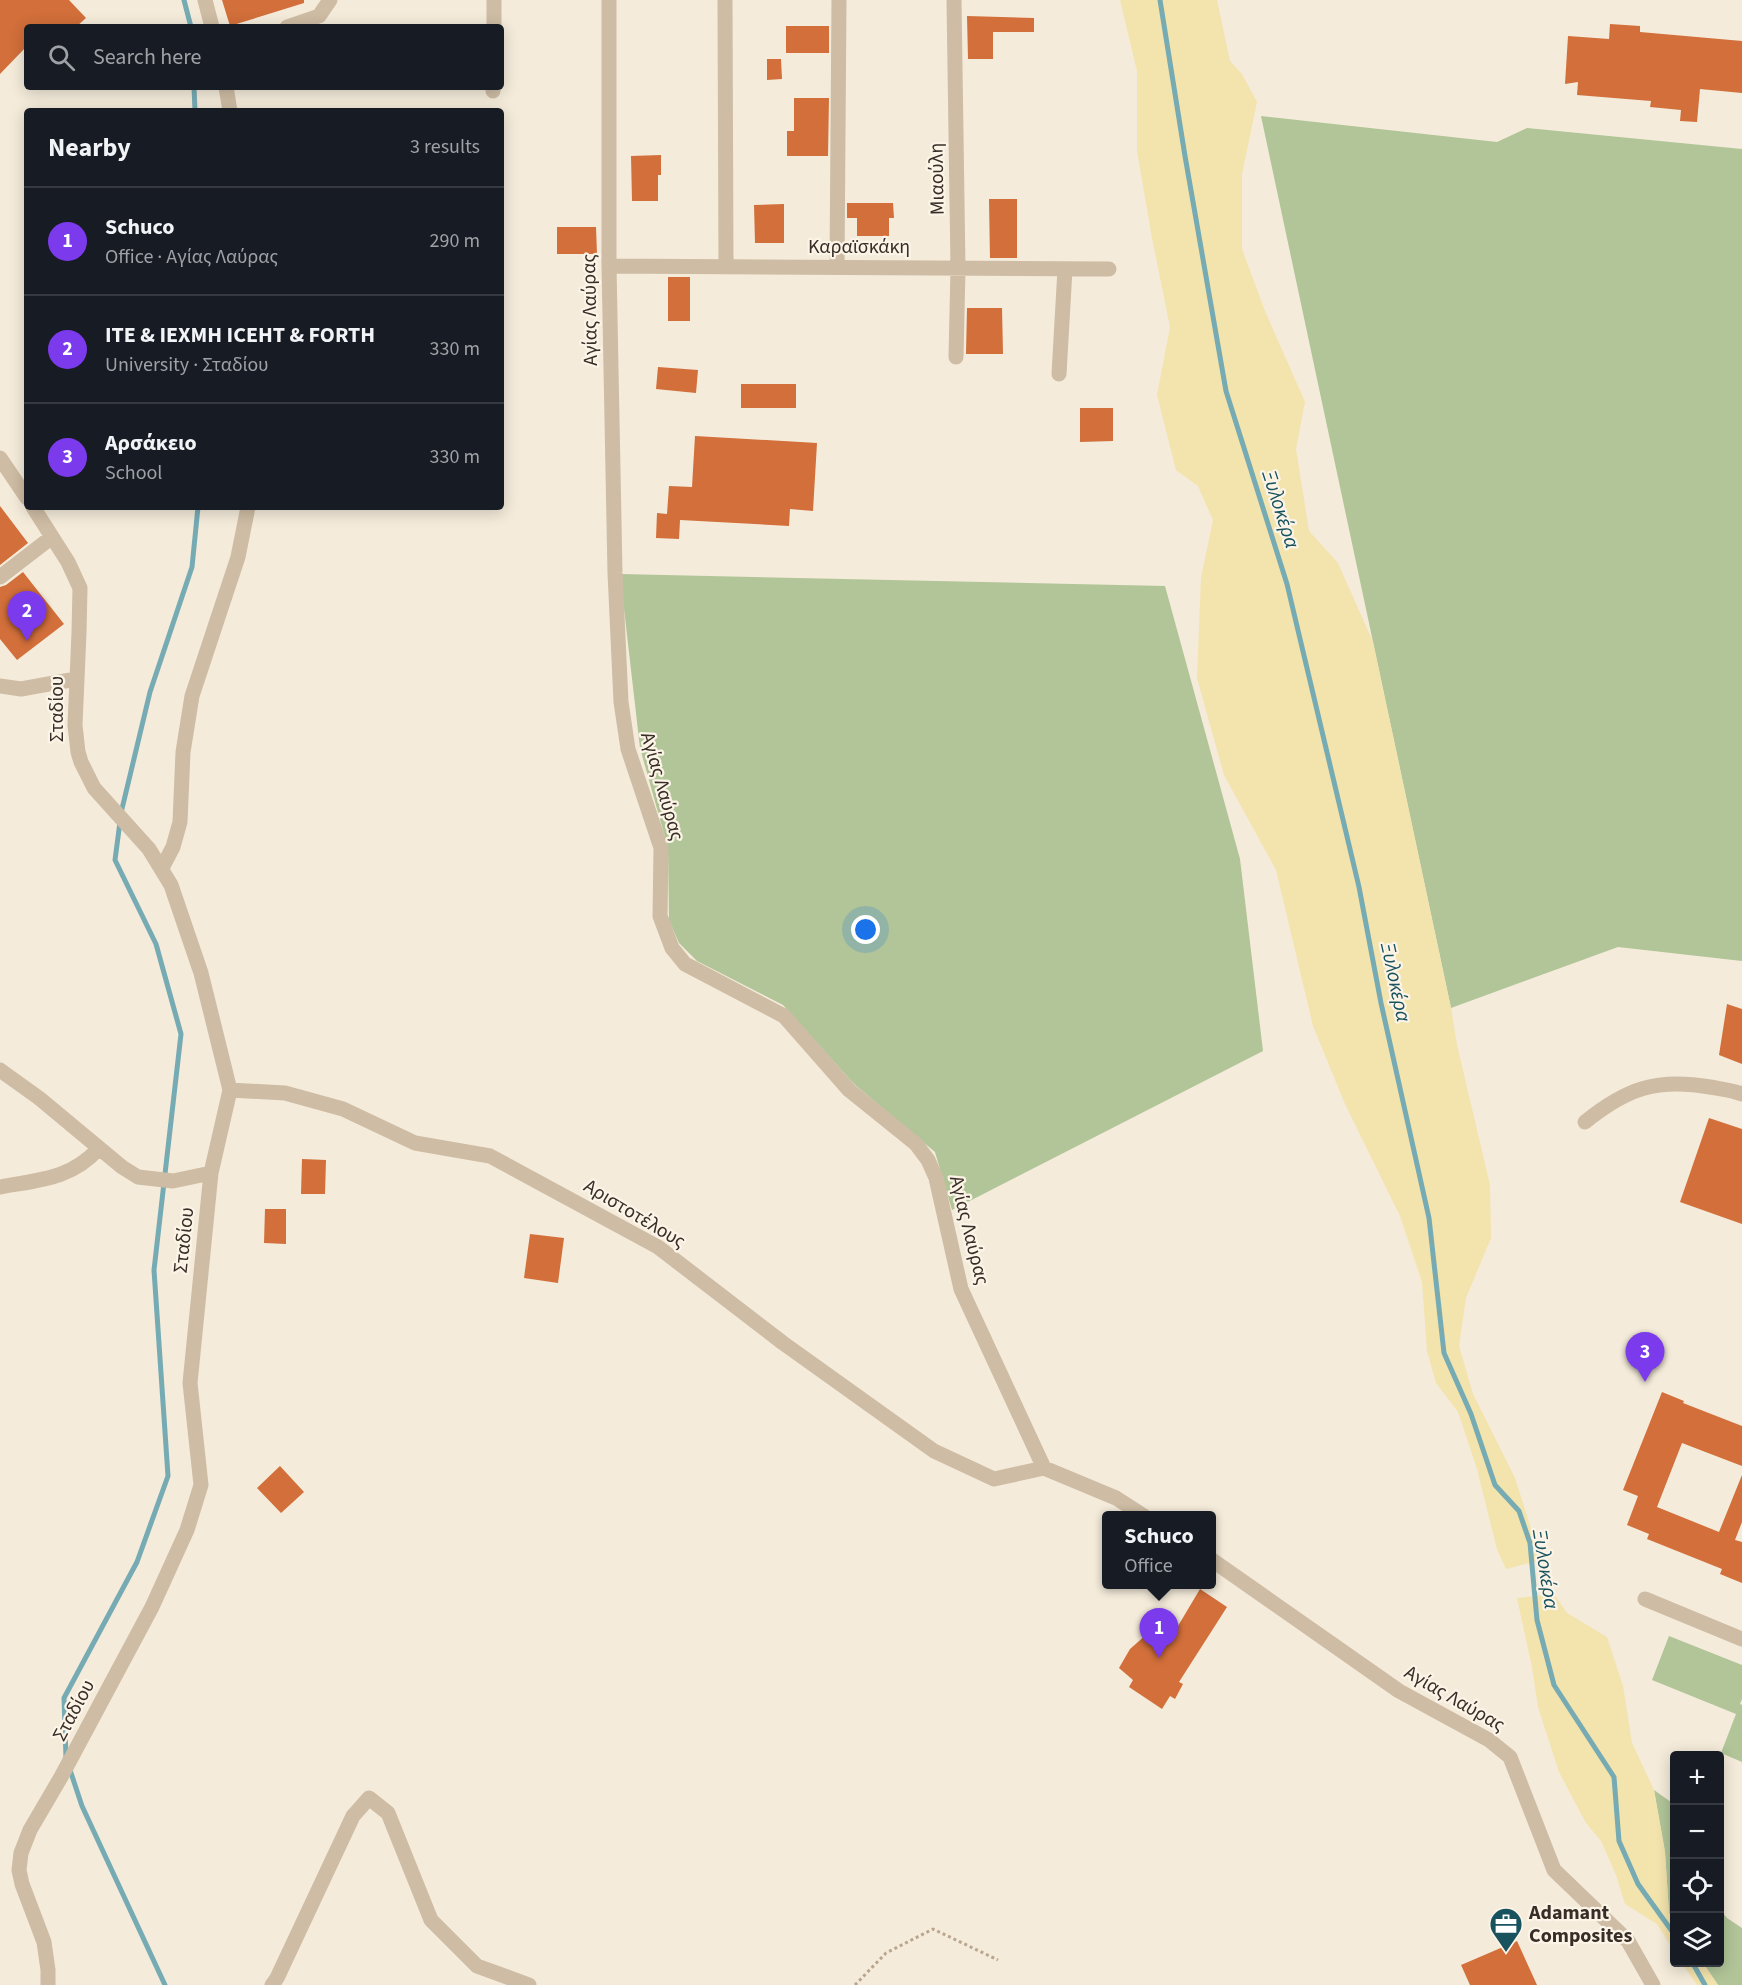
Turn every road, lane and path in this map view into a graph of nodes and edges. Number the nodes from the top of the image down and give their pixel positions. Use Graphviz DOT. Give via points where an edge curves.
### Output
graph roads {
  1 [pos="205,0"];
  2 [pos="330,0"];
  3 [pos="494,0"];
  4 [pos="609,0"];
  5 [pos="725,0"];
  6 [pos="839,0"];
  7 [pos="954,0"];
  8 [pos="211,24"];
  9 [pos="296,24"];
  10 [pos="494,24"];
  11 [pos="226,90"];
  12 [pos="230,108"];
  13 [pos="609,266"];
  14 [pos="726,267"];
  15 [pos="837,267"];
  16 [pos="958,268"];
  17 [pos="1065,269"];
  18 [pos="1109,269"];
  19 [pos="956,357"];
  20 [pos="1059,374"];
  21 [pos="0,458"];
  22 [pos="24,494"];
  23 [pos="35,510"];
  24 [pos="247,510"];
  25 [pos="52,537"];
  26 [pos="0,577"];
  27 [pos="76,679"];
  28 [pos="0,686"];
  29 [pos="162,868"];
  30 [pos="0,1070"];
  31 [pos="230,1090"];
  32 [pos="1742,1094"];
  33 [pos="1585,1122"];
  34 [pos="99,1148"];
  35 [pos="211,1173"];
  36 [pos="0,1187"];
  37 [pos="1044,1468"];
  38 [pos="1137,1511"];
  39 [pos="1216,1563"];
  40 [pos="1645,1599"];
  41 [pos="1742,1639"];
  42 [pos="998,1960"];
  43 [pos="48,1985"];
  44 [pos="272,1985"];
  45 [pos="529,1985"];
  46 [pos="855,1985"];
  47 [pos="1653,1985"];
  1 -- 8 [label="street"];
  2 -- 9 [label="street" via="320,16"];
  3 -- 10 [label="street"];
  4 -- 13 [label="street, Αγίας Λαύρας"];
  5 -- 14 [label="street"];
  6 -- 15 [label="street"];
  7 -- 16 [label="street, Μιαούλη"];
  11 -- 12 [label="street"];
  13 -- 14 [label="street, Καραϊσκάκη"];
  13 -- 37 [label="street, Αγίας Λαύρας" via="621,702 628,749 661,848 660,916 672,948 685,964 784,1016 849,1090 916,1144 928,1160 936,1178 961,1289"];
  14 -- 15 [label="street, Καραϊσκάκη"];
  15 -- 16 [label="street, Καραϊσκάκη"];
  16 -- 17 [label="street, Καραϊσκάκη"];
  16 -- 19 [label="street, Μιαούλη"];
  17 -- 18 [label="street, Καραϊσκάκη"];
  17 -- 20 [label="street"];
  21 -- 22 [label="street"];
  23 -- 25 [label="street, Σταδίου"];
  24 -- 29 [label="street" via="238,558 192,696 183,752 180,822"];
  25 -- 26 [label="street"];
  25 -- 27 [label="street, Σταδίου" via="80,588"];
  27 -- 28 [label="street" via="21,689"];
  27 -- 29 [label="street, Σταδίου" via="75,725 86,774"];
  29 -- 31 [label="street, Σταδίου" via="178,902 201,973"];
  30 -- 34 [label="street"];
  31 -- 35 [label="street, Σταδίου"];
  31 -- 37 [label="street, Αριστοτέλους" via="285,1093 343,1109 415,1143 490,1156 658,1247 934,1451 994,1479"];
  32 -- 33 [label="street" via="1667,1083 1630,1092"];
  34 -- 35 [label="street" via="138,1177 173,1180"];
  34 -- 36 [label="street" via="79,1167 59,1176"];
  35 -- 43 [label="street, Σταδίου" via="190,1383 201,1485 187,1530 152,1607 21,1853 19,1870 44,1942"];
  37 -- 38 [label="street"];
  39 -- 47 [label="street, Αγίας Λαύρας" via="1399,1691 1489,1740 1510,1757 1554,1870 1628,1941"];
  40 -- 41 [label="street"];
  42 -- 46 [label="path" via="933,1929 886,1953"];
  44 -- 45 [label="street" via="352,1816 369,1798 388,1813 431,1920 477,1966"];
}
